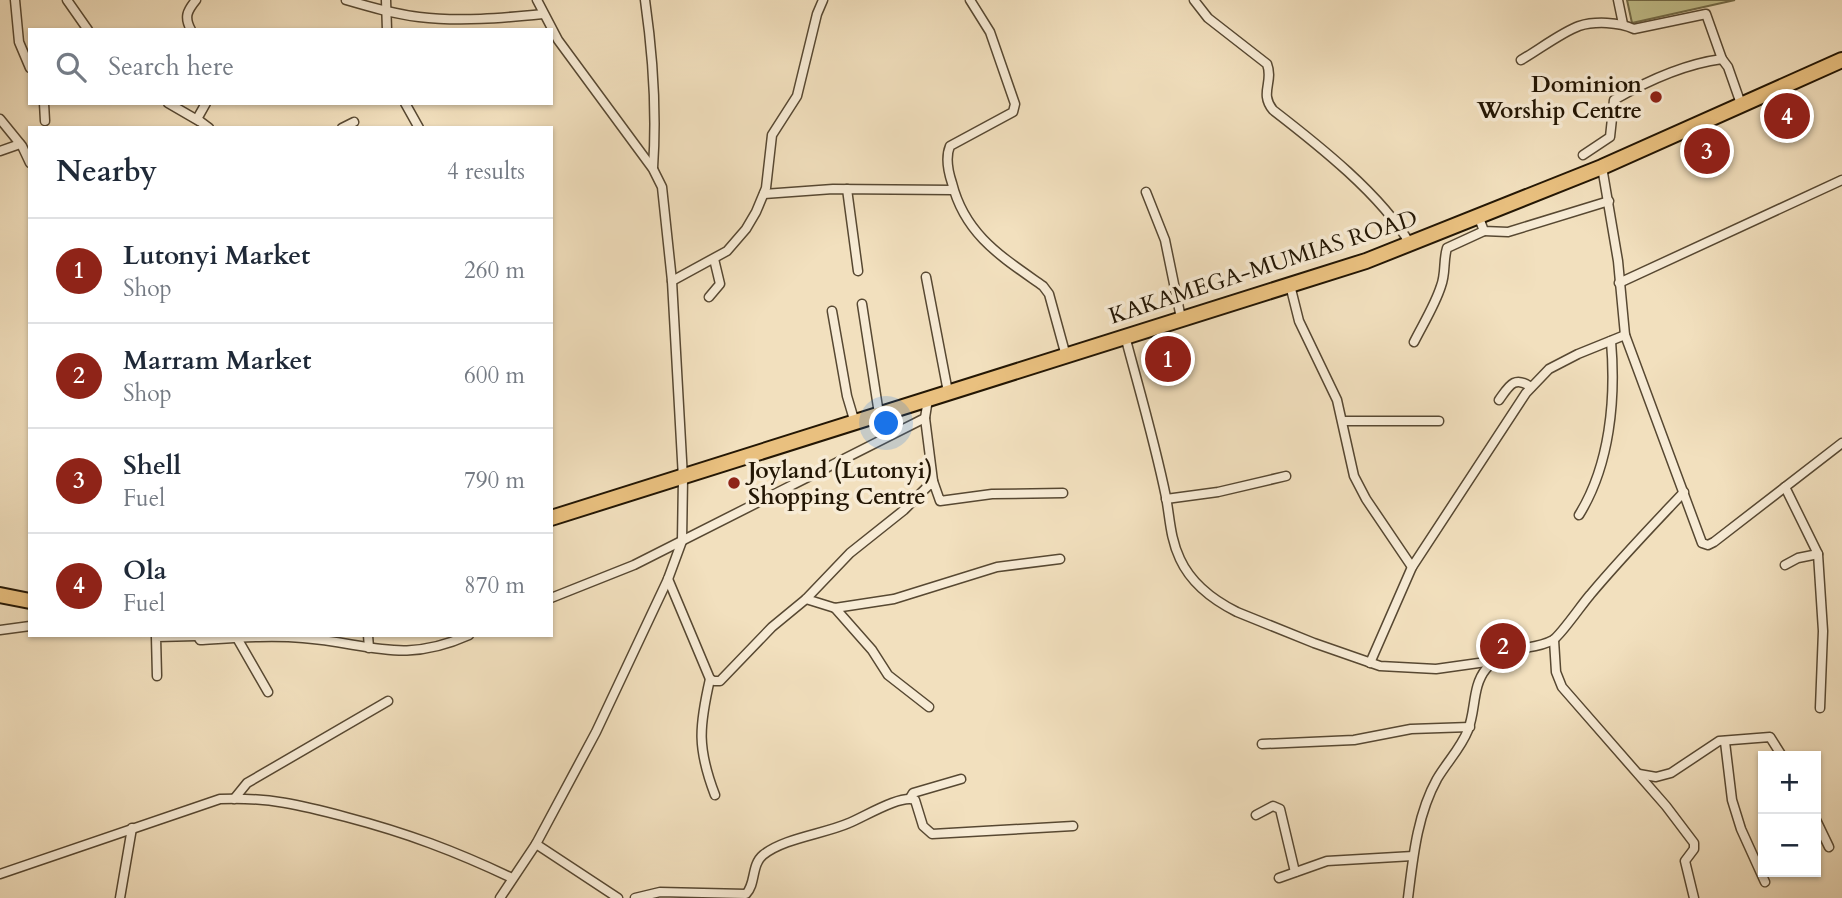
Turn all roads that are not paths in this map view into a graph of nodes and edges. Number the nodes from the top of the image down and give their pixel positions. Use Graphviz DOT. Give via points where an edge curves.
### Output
graph roads {
  1 [pos="15,0"];
  2 [pos="67,0"];
  3 [pos="196,0"];
  4 [pos="346,0"];
  5 [pos="386,0"];
  6 [pos="537,0"];
  7 [pos="645,0"];
  8 [pos="823,0"];
  9 [pos="970,0"];
  10 [pos="1194,0"];
  11 [pos="1618,0"];
  12 [pos="386,11"];
  13 [pos="543,14"];
  14 [pos="1623,24"];
  15 [pos="87,28"];
  16 [pos="190,28"];
  17 [pos="387,28"];
  18 [pos="551,28"];
  19 [pos="553,31"];
  20 [pos="1722,58"];
  21 [pos="1521,60"];
  22 [pos="1842,60"];
  23 [pos="28,63"];
  24 [pos="1741,104"];
  25 [pos="44,105"];
  26 [pos="171,105"];
  27 [pos="205,105"];
  28 [pos="406,105"];
  29 [pos="0,119"];
  30 [pos="46,121"];
  31 [pos="199,121"];
  32 [pos="354,121"];
  33 [pos="206,126"];
  34 [pos="345,126"];
  35 [pos="418,126"];
  36 [pos="20,144"];
  37 [pos="0,151"];
  38 [pos="1583,155"];
  39 [pos="28,159"];
  40 [pos="1602,167"];
  41 [pos="653,169"];
  42 [pos="1842,180"];
  43 [pos="847,190"];
  44 [pos="953,190"];
  45 [pos="1146,192"];
  46 [pos="764,194"];
  47 [pos="1609,201"];
  48 [pos="1481,224"];
  49 [pos="1410,244"];
  50 [pos="714,259"];
  51 [pos="858,271"];
  52 [pos="926,277"];
  53 [pos="673,281"];
  54 [pos="1619,283"];
  55 [pos="1290,285"];
  56 [pos="709,297"];
  57 [pos="862,304"];
  58 [pos="832,311"];
  59 [pos="1181,318"];
  60 [pos="1625,335"];
  61 [pos="1125,336"];
  62 [pos="1611,341"];
  63 [pos="1413,342"];
  64 [pos="1066,356"];
  65 [pos="1531,387"];
  66 [pos="948,392"];
  67 [pos="928,398"];
  68 [pos="1499,400"];
  69 [pos="879,415"];
  70 [pos="925,418"];
  71 [pos="1343,421"];
  72 [pos="1439,421"];
  73 [pos="855,423"];
  74 [pos="1842,443"];
  75 [pos="1286,476"];
  76 [pos="683,478"];
  77 [pos="933,481"];
  78 [pos="1785,487"];
  79 [pos="1684,492"];
  80 [pos="1063,493"];
  81 [pos="1167,499"];
  82 [pos="1579,514"];
  83 [pos="553,517"];
  84 [pos="682,541"];
  85 [pos="1818,554"];
  86 [pos="1060,559"];
  87 [pos="1785,565"];
  88 [pos="1412,567"];
  89 [pos="668,579"];
  90 [pos="0,595"];
  91 [pos="553,597"];
  92 [pos="806,599"];
  93 [pos="28,601"];
  94 [pos="835,608"];
  95 [pos="28,626"];
  96 [pos="0,630"];
  97 [pos="156,637"];
  98 [pos="198,637"];
  99 [pos="236,637"];
  100 [pos="368,637"];
  101 [pos="463,637"];
  102 [pos="1553,640"];
  103 [pos="369,648"];
  104 [pos="1493,661"];
  105 [pos="1370,663"];
  106 [pos="157,676"];
  107 [pos="710,679"];
  108 [pos="268,692"];
  109 [pos="388,701"];
  110 [pos="929,707"];
  111 [pos="1820,708"];
  112 [pos="1470,727"];
  113 [pos="1725,742"];
  114 [pos="1262,744"];
  115 [pos="1779,751"];
  116 [pos="1639,774"];
  117 [pos="961,779"];
  118 [pos="715,795"];
  119 [pos="910,798"];
  120 [pos="234,799"];
  121 [pos="1256,814"];
  122 [pos="1073,826"];
  123 [pos="132,828"];
  124 [pos="1821,830"];
  125 [pos="536,844"];
  126 [pos="1829,847"];
  127 [pos="1413,856"];
  128 [pos="1295,872"];
  129 [pos="0,874"];
  130 [pos="512,878"];
  131 [pos="1279,878"];
  132 [pos="1765,882"];
  133 [pos="120,898"];
  134 [pos="500,898"];
  135 [pos="618,898"];
  136 [pos="635,898"];
  137 [pos="1408,898"];
  138 [pos="1694,898"];
  1 -- 23 [label="street" via="19,42"];
  2 -- 15 [label="street"];
  3 -- 16 [label="street" via="187,10"];
  4 -- 12 [label="street"];
  5 -- 12 [label="street"];
  6 -- 13 [label="street"];
  7 -- 41 [label="street" via="656,121"];
  8 -- 46 [label="street" via="797,96 772,135"];
  9 -- 44 [label="street" via="990,32 1015,104 1013,112 950,146"];
  10 -- 49 [label="street" via="1208,18 1266,64 1270,73 1266,102 1273,110 1363,188"];
  11 -- 14 [label="street"];
  12 -- 13 [label="street" via="465,19"];
  12 -- 17 [label="street"];
  13 -- 18 [label="street"];
  14 -- 20 [label="street" via="1634,29 1706,14"];
  14 -- 21 [label="street" via="1580,26"];
  19 -- 41 [label="street"];
  20 -- 24 [label="street"];
  20 -- 38 [label="street" via="1647,82 1614,100 1611,137"];
  22 -- 24 [label="highway, KAKAMEGA-MUMIAS ROAD"];
  24 -- 40 [label="highway, KAKAMEGA-MUMIAS ROAD"];
  25 -- 30 [label="street"];
  26 -- 31 [label="street"];
  27 -- 31 [label="street"];
  28 -- 35 [label="street"];
  29 -- 36 [label="street"];
  31 -- 33 [label="street"];
  32 -- 34 [label="street"];
  36 -- 37 [label="street"];
  36 -- 39 [label="street"];
  40 -- 47 [label="street"];
  40 -- 48 [label="highway, KAKAMEGA-MUMIAS ROAD"];
  41 -- 53 [label="street" via="662,187"];
  42 -- 54 [label="street"];
  43 -- 44 [label="street"];
  43 -- 46 [label="street"];
  43 -- 51 [label="street"];
  44 -- 64 [label="street" via="966,220 986,245 1049,294"];
  45 -- 59 [label="street" via="1166,240"];
  46 -- 50 [label="street" via="738,240"];
  47 -- 48 [label="street" via="1508,232"];
  47 -- 54 [label="street"];
  48 -- 49 [label="highway, KAKAMEGA-MUMIAS ROAD"];
  48 -- 63 [label="street" via="1447,248 1441,287"];
  49 -- 55 [label="highway, KAKAMEGA-MUMIAS ROAD"];
  50 -- 53 [label="street"];
  50 -- 56 [label="street" via="720,284"];
  52 -- 66 [label="street"];
  53 -- 76 [label="street"];
  54 -- 60 [label="street"];
  55 -- 59 [label="highway, KAKAMEGA-MUMIAS ROAD"];
  55 -- 71 [label="street" via="1299,321 1333,389"];
  57 -- 69 [label="street"];
  58 -- 73 [label="street"];
  59 -- 61 [label="highway, KAKAMEGA-MUMIAS ROAD"];
  60 -- 62 [label="street"];
  60 -- 79 [label="street"];
  61 -- 64 [label="highway, KAKAMEGA-MUMIAS ROAD"];
  61 -- 81 [label="street"];
  62 -- 65 [label="street" via="1549,369"];
  62 -- 82 [label="street" via="1614,370 1604,455"];
  64 -- 66 [label="highway, KAKAMEGA-MUMIAS ROAD"];
  65 -- 68 [label="street" via="1517,381"];
  65 -- 88 [label="street"];
  66 -- 67 [label="highway, KAKAMEGA-MUMIAS ROAD"];
  67 -- 69 [label="highway, KAKAMEGA-MUMIAS ROAD"];
  67 -- 70 [label="street"];
  69 -- 73 [label="highway, KAKAMEGA-MUMIAS ROAD"];
  70 -- 77 [label="street"];
  70 -- 84 [label="street"];
  71 -- 72 [label="street"];
  71 -- 88 [label="street" via="1354,476"];
  73 -- 76 [label="highway, KAKAMEGA-MUMIAS ROAD"];
  74 -- 78 [label="street"];
  75 -- 81 [label="street"];
  76 -- 83 [label="highway, KAKAMEGA-MUMIAS ROAD"];
  76 -- 84 [label="street"];
  77 -- 80 [label="street" via="940,501"];
  77 -- 92 [label="street" via="849,553"];
  78 -- 79 [label="street" via="1708,545 1699,539"];
  78 -- 85 [label="street"];
  79 -- 102 [label="street" via="1619,560"];
  81 -- 105 [label="street" via="1172,541 1200,588 1237,612"];
  84 -- 89 [label="street"];
  84 -- 91 [label="street"];
  85 -- 87 [label="street"];
  85 -- 111 [label="street" via="1823,632"];
  86 -- 94 [label="street" via="997,567 894,599"];
  88 -- 105 [label="street"];
  89 -- 107 [label="street"];
  89 -- 125 [label="street" via="596,733"];
  90 -- 93 [label="highway"];
  92 -- 94 [label="street"];
  92 -- 107 [label="street" via="772,627 724,679"];
  94 -- 110 [label="street" via="888,676"];
  95 -- 96 [label="street"];
  97 -- 106 [label="street"];
  98 -- 99 [label="street"];
  99 -- 103 [label="street" via="303,638"];
  99 -- 108 [label="street"];
  100 -- 103 [label="street"];
  101 -- 103 [label="street" via="428,650"];
  102 -- 104 [label="street" via="1516,648"];
  102 -- 116 [label="street" via="1562,687"];
  104 -- 105 [label="street" via="1436,669"];
  104 -- 112 [label="street" via="1480,679"];
  107 -- 118 [label="street" via="700,746"];
  109 -- 120 [label="street" via="247,783"];
  112 -- 114 [label="street" via="1411,729 1354,740"];
  112 -- 127 [label="street" via="1430,796"];
  113 -- 115 [label="street" via="1771,737"];
  113 -- 116 [label="street" via="1671,773 1656,777"];
  113 -- 132 [label="street" via="1732,800"];
  116 -- 138 [label="street" via="1693,843 1685,862"];
  117 -- 119 [label="street" via="913,793"];
  119 -- 122 [label="street" via="918,804 926,831 932,834"];
  119 -- 136 [label="street" via="772,850 758,861 746,894 660,892"];
  120 -- 123 [label="street" via="220,799"];
  120 -- 130 [label="street" via="292,803 402,832"];
  121 -- 128 [label="street" via="1273,806 1280,809"];
  123 -- 129 [label="street"];
  123 -- 133 [label="street"];
  124 -- 126 [label="street"];
  125 -- 130 [label="street"];
  125 -- 135 [label="street"];
  127 -- 128 [label="street" via="1327,861"];
  127 -- 137 [label="street"];
  128 -- 131 [label="street"];
  130 -- 134 [label="street"];
}
